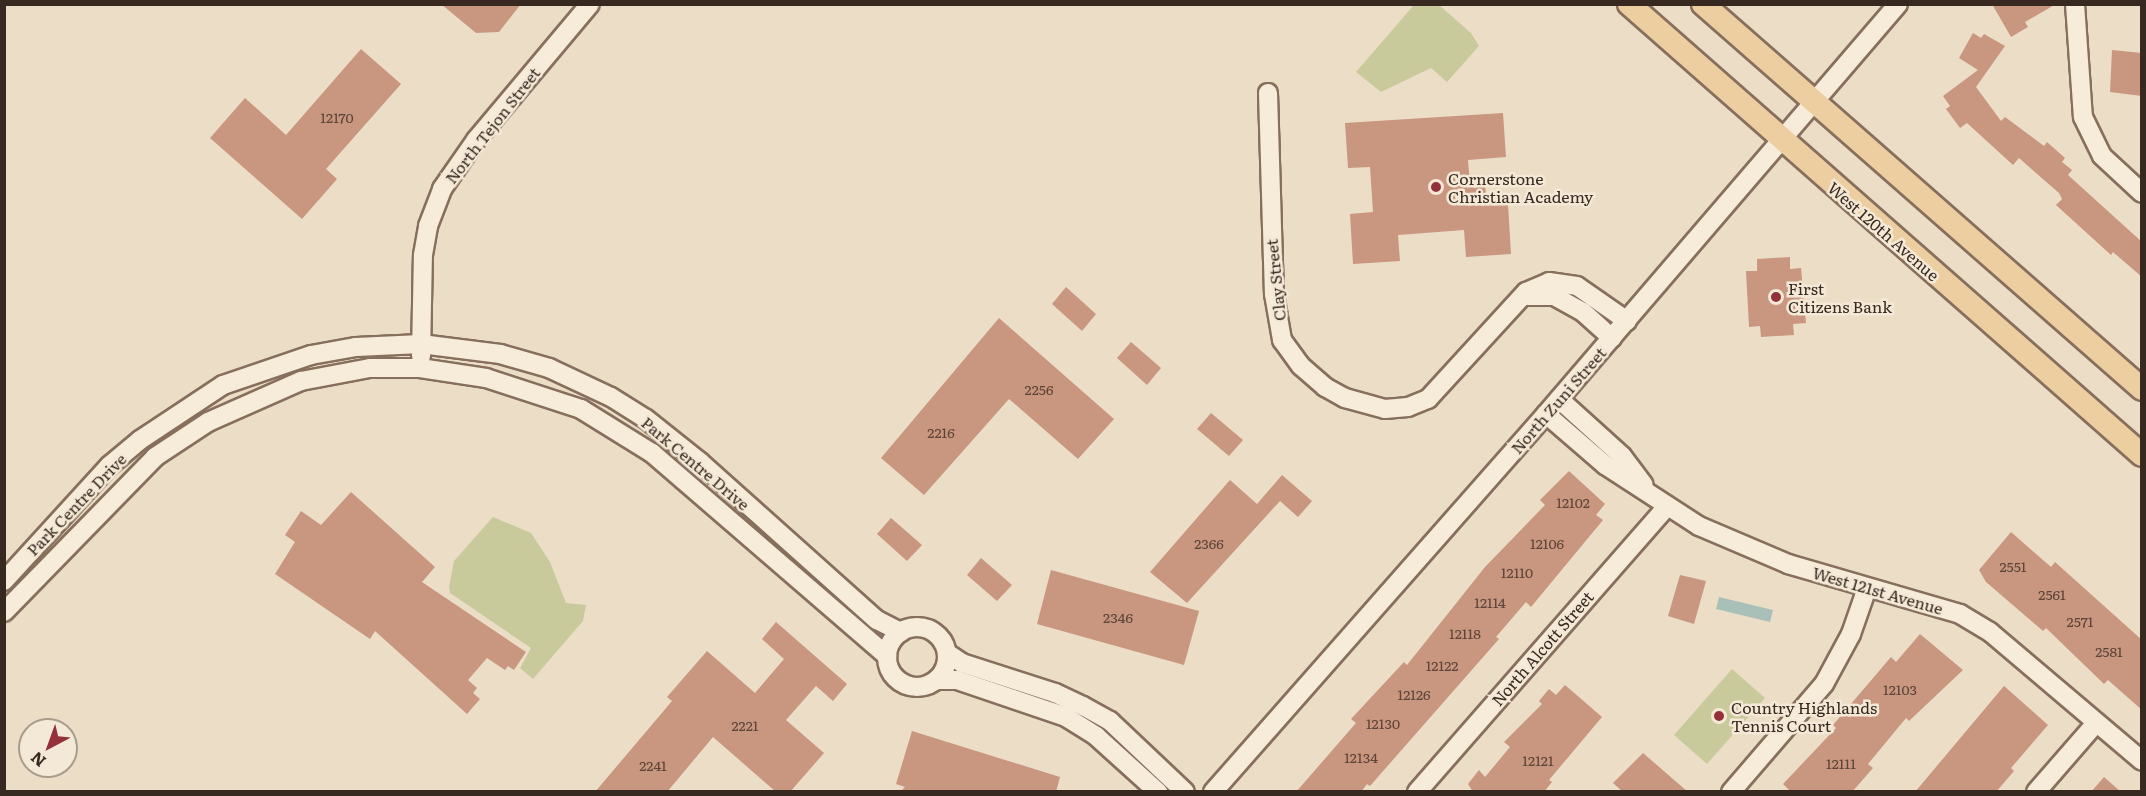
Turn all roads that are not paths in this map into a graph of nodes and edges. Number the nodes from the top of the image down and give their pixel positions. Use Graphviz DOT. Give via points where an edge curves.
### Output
graph roads {
  1 [pos="590,4"];
  2 [pos="1629,4"];
  3 [pos="1703,4"];
  4 [pos="1898,4"];
  5 [pos="2075,4"];
  6 [pos="1268,93"];
  7 [pos="1814,102"];
  8 [pos="1781,141"];
  9 [pos="2142,193"];
  10 [pos="1518,300"];
  11 [pos="1626,321"];
  12 [pos="1612,338"];
  13 [pos="421,344"];
  14 [pos="420,368"];
  15 [pos="2142,389"];
  16 [pos="1559,399"];
  17 [pos="1546,414"];
  18 [pos="2142,455"];
  19 [pos="1651,494"];
  20 [pos="1667,506"];
  21 [pos="4,581"];
  22 [pos="1867,588"];
  23 [pos="4,612"];
  24 [pos="901,632"];
  25 [pos="947,653"];
  26 [pos="887,656"];
  27 [pos="937,680"];
  28 [pos="2096,723"];
  29 [pos="2142,761"];
  30 [pos="1158,792"];
  31 [pos="1185,792"];
  32 [pos="1213,792"];
  33 [pos="1417,792"];
  34 [pos="1731,792"];
  35 [pos="2036,792"];
  1 -- 13 [label="street, North Tejon Street" via="476,140 442,189 428,226 423,255"];
  2 -- 8 [label="main road, West 120th Avenue"];
  3 -- 7 [label="main road"];
  4 -- 7 [label="street, North Zuni Street"];
  5 -- 9 [label="street" via="2083,117 2102,156"];
  6 -- 10 [label="street, Clay Street" via="1271,235 1282,340 1301,366 1325,387 1345,398 1385,409 1408,407 1428,399"];
  7 -- 8 [label="street, North Zuni Street"];
  7 -- 15 [label="main road"];
  8 -- 11 [label="street, North Zuni Street"];
  8 -- 18 [label="main road, West 120th Avenue"];
  10 -- 11 [label="street, Clay Street" via="1534,287 1565,282 1591,294"];
  10 -- 12 [label="street" via="1531,295 1554,296 1583,312"];
  11 -- 12 [label="street, North Zuni Street"];
  12 -- 16 [label="street, North Zuni Street"];
  13 -- 14 [label="street, North Tejon Street"];
  13 -- 21 [label="street, Park Centre Drive" via="356,347 311,355 224,385 140,440 109,466"];
  13 -- 24 [label="street, Park Centre Drive" via="500,354 549,368 611,397 700,462 877,620"];
  14 -- 23 [label="street, Park Centre Drive" via="370,368 301,381 208,422 155,457"];
  14 -- 26 [label="street, Park Centre Drive" via="486,378 582,409 652,453"];
  16 -- 17 [label="street, North Zuni Street"];
  16 -- 19 [label="street, West 121st Avenue" via="1622,456"];
  17 -- 19 [label="street, West 121st Avenue" via="1605,465"];
  17 -- 32 [label="street, North Zuni Street"];
  19 -- 20 [label="street, West 121st Avenue"];
  20 -- 22 [label="street, West 121st Avenue" via="1699,526 1788,564"];
  20 -- 33 [label="street, North Alcott Street"];
  22 -- 28 [label="street, West 121st Avenue" via="1929,602 1960,614 1990,632"];
  22 -- 34 [label="street" via="1851,634 1829,676"];
  24 -- 25 [label="street" via="920,627 930,630"];
  24 -- 26 [label="street" via="894,638"];
  25 -- 27 [label="street"];
  25 -- 31 [label="street" via="962,663 1083,706 1110,722"];
  26 -- 27 [label="street" via="893,675 909,686 919,687"];
  27 -- 30 [label="street" via="957,680 1066,717 1096,736"];
  28 -- 29 [label="street, West 121st Avenue"];
  28 -- 35 [label="street"];
}
